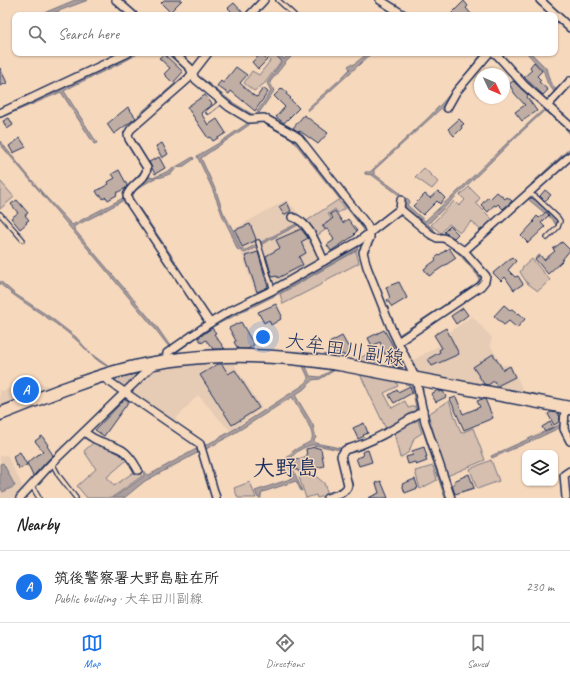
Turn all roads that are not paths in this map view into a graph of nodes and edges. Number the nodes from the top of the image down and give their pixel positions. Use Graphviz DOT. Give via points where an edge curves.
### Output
graph roads {
  1 [pos="116,0"];
  2 [pos="264,0"];
  3 [pos="278,0"];
  4 [pos="380,0"];
  5 [pos="540,0"];
  6 [pos="390,2"];
  7 [pos="130,12"];
  8 [pos="253,12"];
  9 [pos="291,12"];
  10 [pos="401,12"];
  11 [pos="553,12"];
  12 [pos="558,17"];
  13 [pos="570,28"];
  14 [pos="122,56"];
  15 [pos="177,56"];
  16 [pos="206,56"];
  17 [pos="486,56"];
  18 [pos="498,56"];
  19 [pos="192,73"];
  20 [pos="570,81"];
  21 [pos="222,101"];
  22 [pos="548,105"];
  23 [pos="446,108"];
  24 [pos="208,112"];
  25 [pos="0,113"];
  26 [pos="570,126"];
  27 [pos="570,156"];
  28 [pos="528,193"];
  29 [pos="401,200"];
  30 [pos="400,209"];
  31 [pos="0,214"];
  32 [pos="292,217"];
  33 [pos="370,232"];
  34 [pos="547,238"];
  35 [pos="23,240"];
  36 [pos="258,242"];
  37 [pos="464,251"];
  38 [pos="324,261"];
  39 [pos="273,290"];
  40 [pos="210,323"];
  41 [pos="398,342"];
  42 [pos="166,362"];
  43 [pos="154,364"];
  44 [pos="101,376"];
  45 [pos="416,379"];
  46 [pos="125,393"];
  47 [pos="568,408"];
  48 [pos="420,413"];
  49 [pos="0,414"];
  50 [pos="85,432"];
  51 [pos="570,441"];
  52 [pos="52,463"];
  53 [pos="138,470"];
  54 [pos="570,471"];
  55 [pos="32,486"];
  56 [pos="20,498"];
  57 [pos="39,498"];
  58 [pos="76,498"];
  59 [pos="216,498"];
  60 [pos="327,498"];
  61 [pos="451,498"];
  62 [pos="566,498"];
  1 -- 7 [label="street"];
  2 -- 8 [label="street"];
  3 -- 9 [label="lane"];
  4 -- 6 [label="street"];
  5 -- 11 [label="street"];
  6 -- 10 [label="street"];
  12 -- 13 [label="street"];
  14 -- 25 [label="street"];
  15 -- 19 [label="street"];
  16 -- 19 [label="street"];
  17 -- 23 [label="street"];
  18 -- 22 [label="street" via="524,85"];
  19 -- 21 [label="street" via="195,79"];
  19 -- 40 [label="street" via="128,134 129,140 147,168 147,173 131,188 127,196"];
  20 -- 22 [label="street"];
  21 -- 24 [label="lane"];
  21 -- 33 [label="street" via="249,119 264,118 299,138"];
  22 -- 26 [label="street"];
  27 -- 28 [label="street"];
  28 -- 34 [label="lane" via="536,197 560,221 558,227"];
  28 -- 37 [label="street"];
  29 -- 30 [label="street"];
  30 -- 33 [label="street"];
  30 -- 37 [label="street" via="430,234 448,240"];
  31 -- 35 [label="lane"];
  32 -- 38 [label="street" via="304,224"];
  33 -- 38 [label="street"];
  33 -- 41 [label="street" via="364,252 365,260"];
  36 -- 39 [label="lane"];
  37 -- 41 [label="street" via="486,276 485,281"];
  38 -- 39 [label="street"];
  39 -- 40 [label="street"];
  40 -- 42 [label="street" via="167,354"];
  41 -- 45 [label="street"];
  42 -- 43 [label="main road, 大牟田川副線"];
  42 -- 45 [label="main road, 大牟田川副線" via="219,356 307,359"];
  43 -- 44 [label="main road, 大牟田川副線"];
  43 -- 46 [label="street"];
  44 -- 46 [label="street"];
  44 -- 49 [label="main road, 大牟田川副線"];
  45 -- 47 [label="main road, 大牟田川副線"];
  45 -- 48 [label="street"];
  46 -- 50 [label="street"];
  46 -- 59 [label="street" via="201,446"];
  47 -- 51 [label="street" via="564,429"];
  48 -- 60 [label="street" via="373,441 345,450 341,456 347,489"];
  48 -- 61 [label="street"];
  50 -- 52 [label="street"];
  50 -- 53 [label="street" via="90,437 122,450"];
  52 -- 55 [label="street"];
  52 -- 58 [label="lane"];
  54 -- 62 [label="street" via="564,475"];
  55 -- 56 [label="street"];
  55 -- 57 [label="lane"];
}
